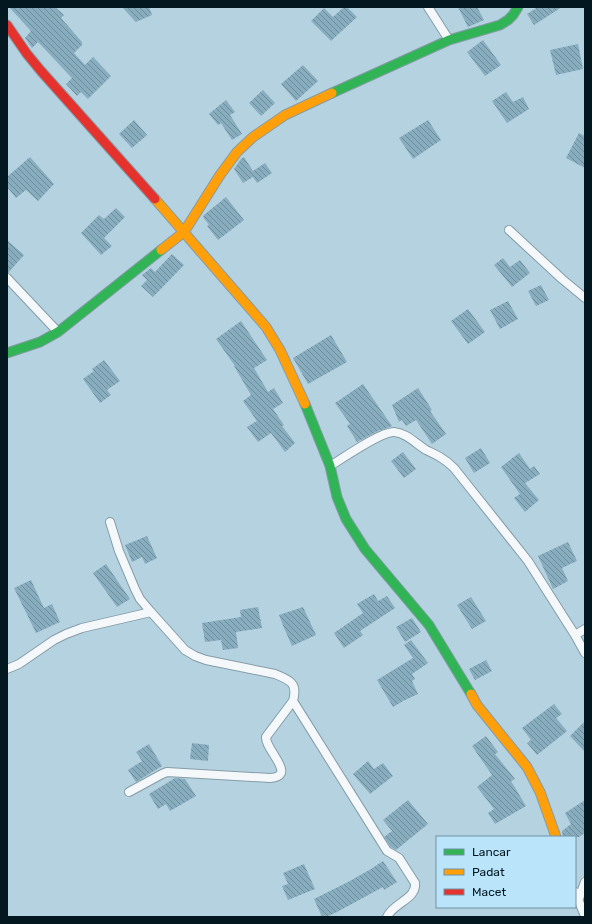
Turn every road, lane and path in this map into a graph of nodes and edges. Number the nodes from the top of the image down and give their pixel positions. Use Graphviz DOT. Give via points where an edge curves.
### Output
graph roads {
  1 [pos="428,7"];
  2 [pos="518,7"];
  3 [pos="7,25"];
  4 [pos="449,40"];
  5 [pos="509,230"];
  6 [pos="184,232"];
  7 [pos="7,278"];
  8 [pos="585,298"];
  9 [pos="58,332"];
  10 [pos="7,353"];
  11 [pos="330,466"];
  12 [pos="110,522"];
  13 [pos="151,612"];
  14 [pos="585,629"];
  15 [pos="575,635"];
  16 [pos="585,652"];
  17 [pos="7,669"];
  18 [pos="293,701"];
  19 [pos="129,792"];
  20 [pos="556,836"];
  21 [pos="585,882"];
  22 [pos="576,895"];
  23 [pos="578,901"];
  24 [pos="585,916"];
  25 [pos="387,917"];
  1 -- 4 [label="street"];
  2 -- 4 [label="street" via="513,15 500,25"];
  3 -- 6 [label="street" via="41,71"];
  4 -- 6 [label="street" via="285,115 253,137 237,152 220,175"];
  5 -- 8 [label="street"];
  6 -- 9 [label="street"];
  6 -- 11 [label="street" via="274,338 309,412"];
  7 -- 9 [label="street"];
  9 -- 10 [label="street" via="36,344"];
  11 -- 15 [label="street" via="378,437 395,432 440,457 454,468 528,561"];
  11 -- 20 [label="street" via="337,497 354,533 430,625 477,705 527,766 540,792"];
  12 -- 13 [label="street" via="132,584"];
  13 -- 17 [label="street" via="66,634"];
  13 -- 18 [label="street" via="185,650 195,656 284,678 294,687"];
  14 -- 15 [label="street"];
  15 -- 16 [label="street"];
  18 -- 19 [label="street" via="266,737 268,746 281,766 282,770 277,777 167,772"];
  18 -- 25 [label="street" via="387,851 399,858 415,883 412,894 392,909"];
  21 -- 23 [label="street"];
  22 -- 23 [label="street"];
  23 -- 24 [label="street"];
}
